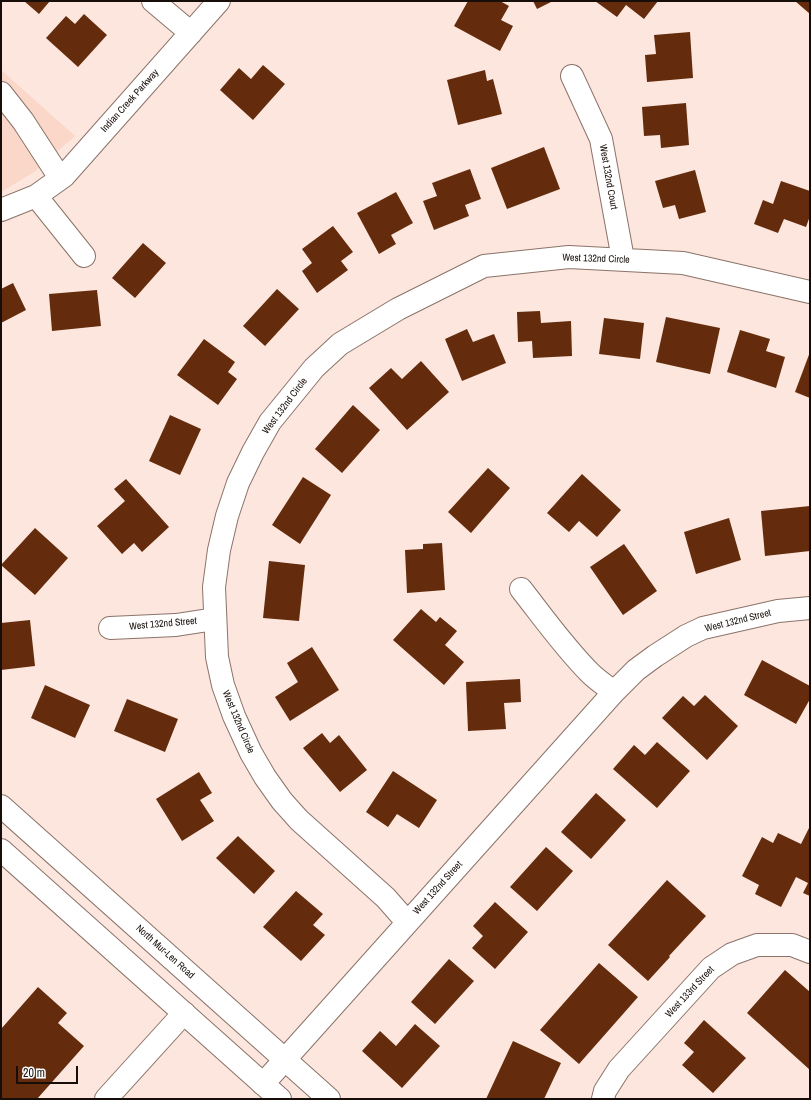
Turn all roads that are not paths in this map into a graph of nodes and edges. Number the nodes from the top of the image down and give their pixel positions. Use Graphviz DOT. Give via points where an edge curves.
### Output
graph roads {
  1 [pos="153,1"];
  2 [pos="220,1"];
  3 [pos="191,33"];
  4 [pos="572,76"];
  5 [pos="1,93"];
  6 [pos="60,178"];
  7 [pos="36,196"];
  8 [pos="1,210"];
  9 [pos="84,256"];
  10 [pos="623,259"];
  11 [pos="810,292"];
  12 [pos="521,589"];
  13 [pos="810,608"];
  14 [pos="215,619"];
  15 [pos="110,628"];
  16 [pos="614,692"];
  17 [pos="1,806"];
  18 [pos="1,850"];
  19 [pos="407,922"];
  20 [pos="810,952"];
  21 [pos="184,1013"];
  22 [pos="285,1059"];
  23 [pos="263,1084"];
  24 [pos="106,1099"];
  25 [pos="280,1099"];
  26 [pos="329,1099"];
  27 [pos="603,1099"];
  1 -- 3 [label="street"];
  2 -- 3 [label="street, Indian Creek Parkway"];
  3 -- 6 [label="street, Indian Creek Parkway" via="70,170"];
  4 -- 10 [label="street, West 132nd Court" via="601,139"];
  5 -- 6 [label="street" via="23,121"];
  6 -- 7 [label="street, Indian Creek Parkway"];
  7 -- 8 [label="street, Indian Creek Parkway"];
  7 -- 9 [label="street"];
  10 -- 11 [label="street, West 132nd Circle" via="683,262"];
  10 -- 14 [label="street, West 132nd Circle" via="570,256 484,266 398,309 340,344 314,368 270,422 238,483 219,550 214,587"];
  12 -- 16 [label="street" via="577,660"];
  13 -- 16 [label="street, West 132nd Street" via="778,611 703,628 655,656 636,670"];
  14 -- 15 [label="street, West 132nd Street" via="176,625"];
  14 -- 19 [label="street, West 132nd Circle" via="217,657 223,686 250,753 265,777 299,820 386,898"];
  16 -- 19 [label="street, West 132nd Street"];
  17 -- 22 [label="street, North Mur-Len Road"];
  18 -- 21 [label="street"];
  19 -- 22 [label="street, West 132nd Street"];
  20 -- 27 [label="street, West 133rd Street" via="792,945 758,945 732,954 711,968 619,1069"];
  21 -- 23 [label="street"];
  21 -- 24 [label="street"];
  22 -- 23 [label="street, West 132nd Street"];
  22 -- 26 [label="street, North Mur-Len Road"];
  23 -- 25 [label="street"];
}
